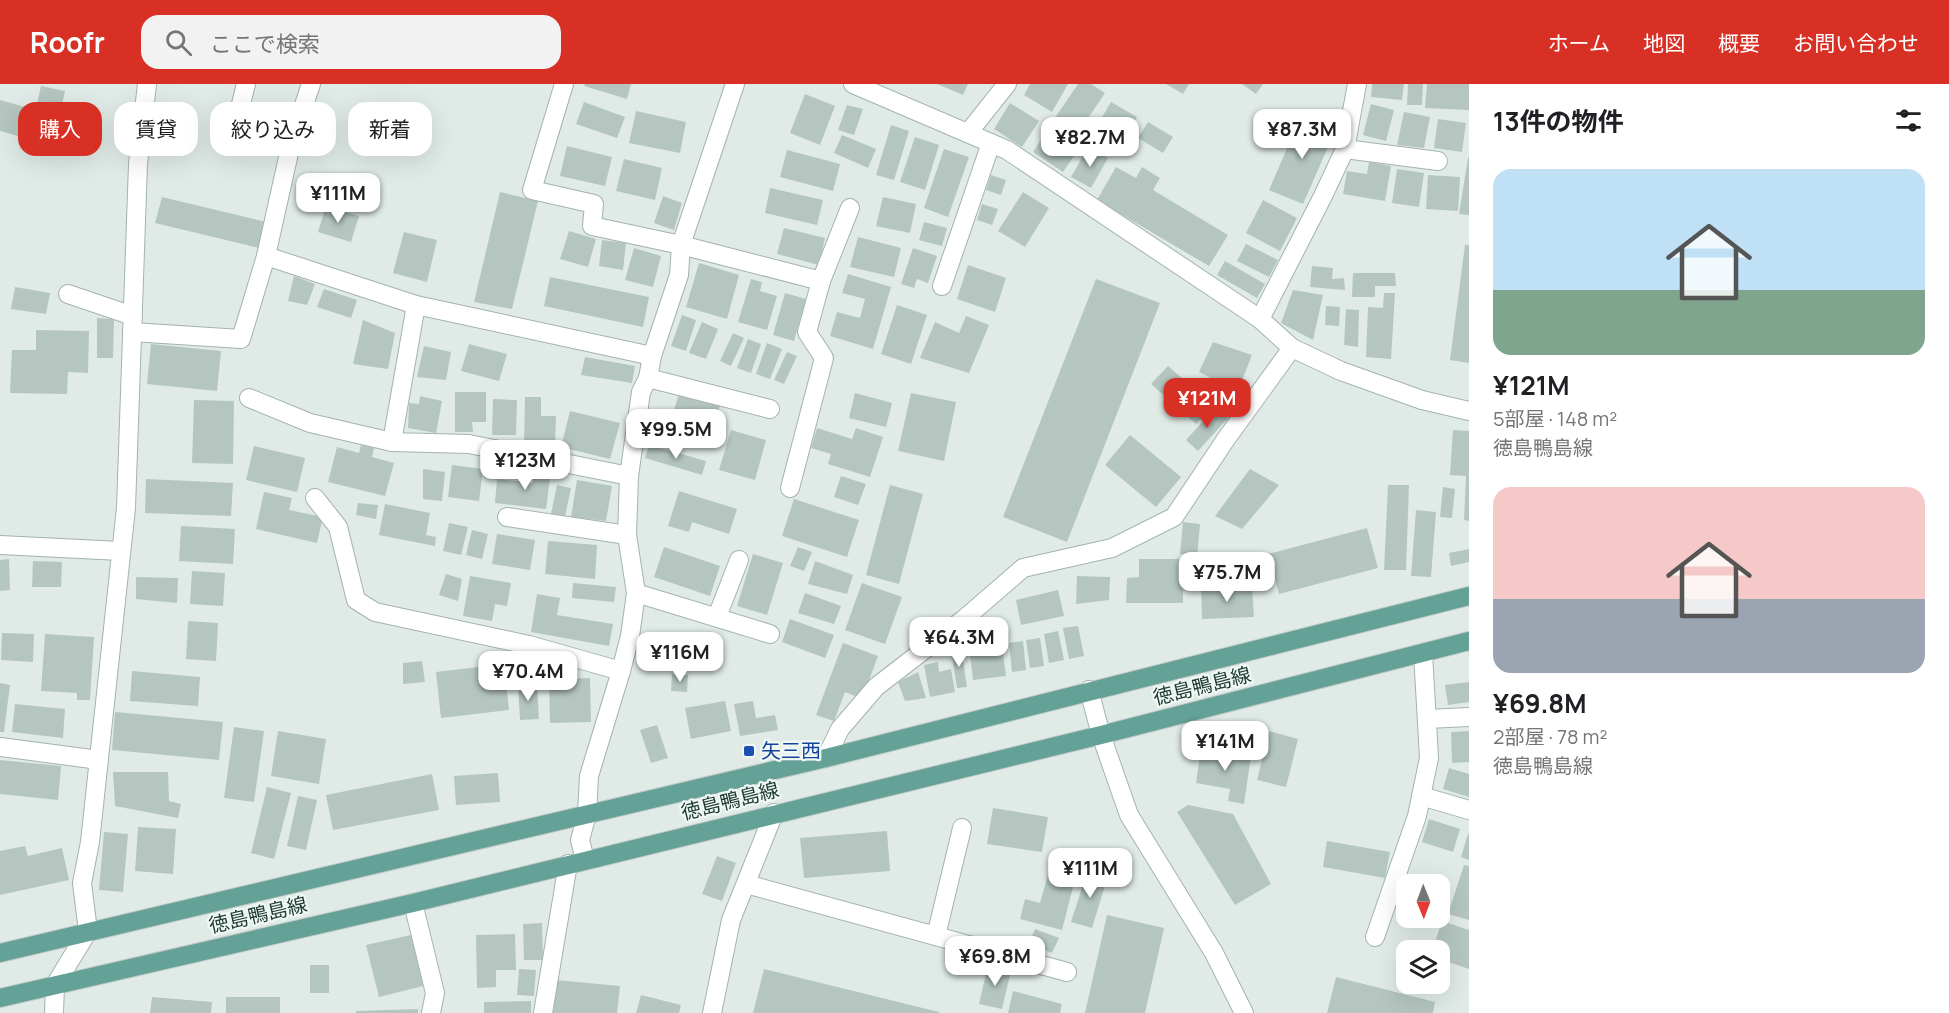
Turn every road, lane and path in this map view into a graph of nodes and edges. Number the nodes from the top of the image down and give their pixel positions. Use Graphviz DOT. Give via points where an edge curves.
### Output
graph roads {
  1 [pos="147,84"];
  2 [pos="246,84"];
  3 [pos="311,84"];
  4 [pos="564,84"];
  5 [pos="735,84"];
  6 [pos="853,84"];
  7 [pos="1007,84"];
  8 [pos="1357,84"];
  9 [pos="242,102"];
  10 [pos="968,133"];
  11 [pos="991,143"];
  12 [pos="1345,148"];
  13 [pos="1438,161"];
  14 [pos="850,208"];
  15 [pos="681,244"];
  16 [pos="266,256"];
  17 [pos="821,281"];
  18 [pos="942,286"];
  19 [pos="68,294"];
  20 [pos="416,305"];
  21 [pos="1260,319"];
  22 [pos="132,324"];
  23 [pos="1292,348"];
  24 [pos="652,356"];
  25 [pos="648,378"];
  26 [pos="249,398"];
  27 [pos="770,409"];
  28 [pos="1469,411"];
  29 [pos="392,442"];
  30 [pos="629,476"];
  31 [pos="790,488"];
  32 [pos="315,498"];
  33 [pos="507,517"];
  34 [pos="627,535"];
  35 [pos="0,545"];
  36 [pos="122,551"];
  37 [pos="739,560"];
  38 [pos="636,593"];
  39 [pos="1469,596"];
  40 [pos="717,617"];
  41 [pos="770,634"];
  42 [pos="1469,641"];
  43 [pos="1423,653"];
  44 [pos="621,671"];
  45 [pos="1089,690"];
  46 [pos="1469,717"];
  47 [pos="1427,719"];
  48 [pos="1101,735"];
  49 [pos="0,747"];
  50 [pos="826,758"];
  51 [pos="99,760"];
  52 [pos="1421,796"];
  53 [pos="1469,810"];
  54 [pos="774,813"];
  55 [pos="587,814"];
  56 [pos="962,828"];
  57 [pos="576,862"];
  58 [pos="746,884"];
  59 [pos="413,903"];
  60 [pos="88,931"];
  61 [pos="936,936"];
  62 [pos="1375,937"];
  63 [pos="0,953"];
  64 [pos="1066,972"];
  65 [pos="55,985"];
  66 [pos="0,998"];
  67 [pos="54,1013"];
  68 [pos="431,1013"];
  69 [pos="543,1013"];
  70 [pos="712,1013"];
  71 [pos="1244,1013"];
  1 -- 22 [label="street" via="138,164"];
  2 -- 9 [label="street"];
  3 -- 16 [label="street" via="291,144"];
  4 -- 15 [label="street" via="532,190 594,204 592,226"];
  5 -- 15 [label="street"];
  6 -- 10 [label="street"];
  7 -- 10 [label="street"];
  8 -- 12 [label="street"];
  10 -- 11 [label="street"];
  11 -- 18 [label="street"];
  11 -- 21 [label="street"];
  12 -- 13 [label="street"];
  12 -- 21 [label="street"];
  14 -- 17 [label="street"];
  15 -- 17 [label="street"];
  15 -- 24 [label="street" via="679,275"];
  16 -- 20 [label="street"];
  16 -- 22 [label="street" via="241,339"];
  17 -- 31 [label="street" via="807,332 825,358"];
  19 -- 22 [label="street"];
  20 -- 24 [label="street"];
  20 -- 29 [label="street"];
  21 -- 23 [label="street"];
  22 -- 36 [label="street"];
  23 -- 28 [label="street" via="1422,400"];
  23 -- 50 [label="street" via="1174,517 1112,548 1023,568 876,687 840,729"];
  24 -- 25 [label="street"];
  25 -- 27 [label="street"];
  25 -- 30 [label="street" via="641,392"];
  26 -- 29 [label="street" via="310,423"];
  29 -- 30 [label="street" via="469,444"];
  30 -- 34 [label="street"];
  32 -- 44 [label="street" via="338,527 356,600 375,612 529,645"];
  33 -- 34 [label="street"];
  34 -- 38 [label="street"];
  35 -- 36 [label="street"];
  36 -- 51 [label="street"];
  37 -- 40 [label="street"];
  38 -- 40 [label="street"];
  38 -- 44 [label="street"];
  39 -- 45 [label="main road, 徳島鴨島線"];
  40 -- 41 [label="street"];
  42 -- 43 [label="main road, 徳島鴨島線"];
  43 -- 47 [label="street"];
  43 -- 48 [label="main road, 徳島鴨島線"];
  44 -- 55 [label="street" via="589,776"];
  45 -- 48 [label="street"];
  45 -- 50 [label="main road, 徳島鴨島線"];
  46 -- 47 [label="street"];
  47 -- 52 [label="street" via="1429,758"];
  48 -- 54 [label="main road, 徳島鴨島線"];
  48 -- 71 [label="street" via="1130,815 1214,953"];
  49 -- 51 [label="street"];
  50 -- 55 [label="main road, 徳島鴨島線"];
  51 -- 60 [label="street" via="82,883"];
  52 -- 53 [label="street"];
  52 -- 62 [label="street"];
  54 -- 57 [label="main road, 徳島鴨島線"];
  54 -- 58 [label="street"];
  55 -- 57 [label="street"];
  55 -- 60 [label="main road, 徳島鴨島線"];
  56 -- 61 [label="street"];
  57 -- 59 [label="main road, 徳島鴨島線"];
  57 -- 69 [label="street"];
  58 -- 61 [label="street"];
  58 -- 70 [label="street" via="731,920"];
  59 -- 65 [label="main road, 徳島鴨島線"];
  59 -- 68 [label="street" via="435,993"];
  60 -- 63 [label="main road, 徳島鴨島線"];
  60 -- 65 [label="street"];
  61 -- 64 [label="street"];
  65 -- 66 [label="main road, 徳島鴨島線"];
  65 -- 67 [label="street"];
}
